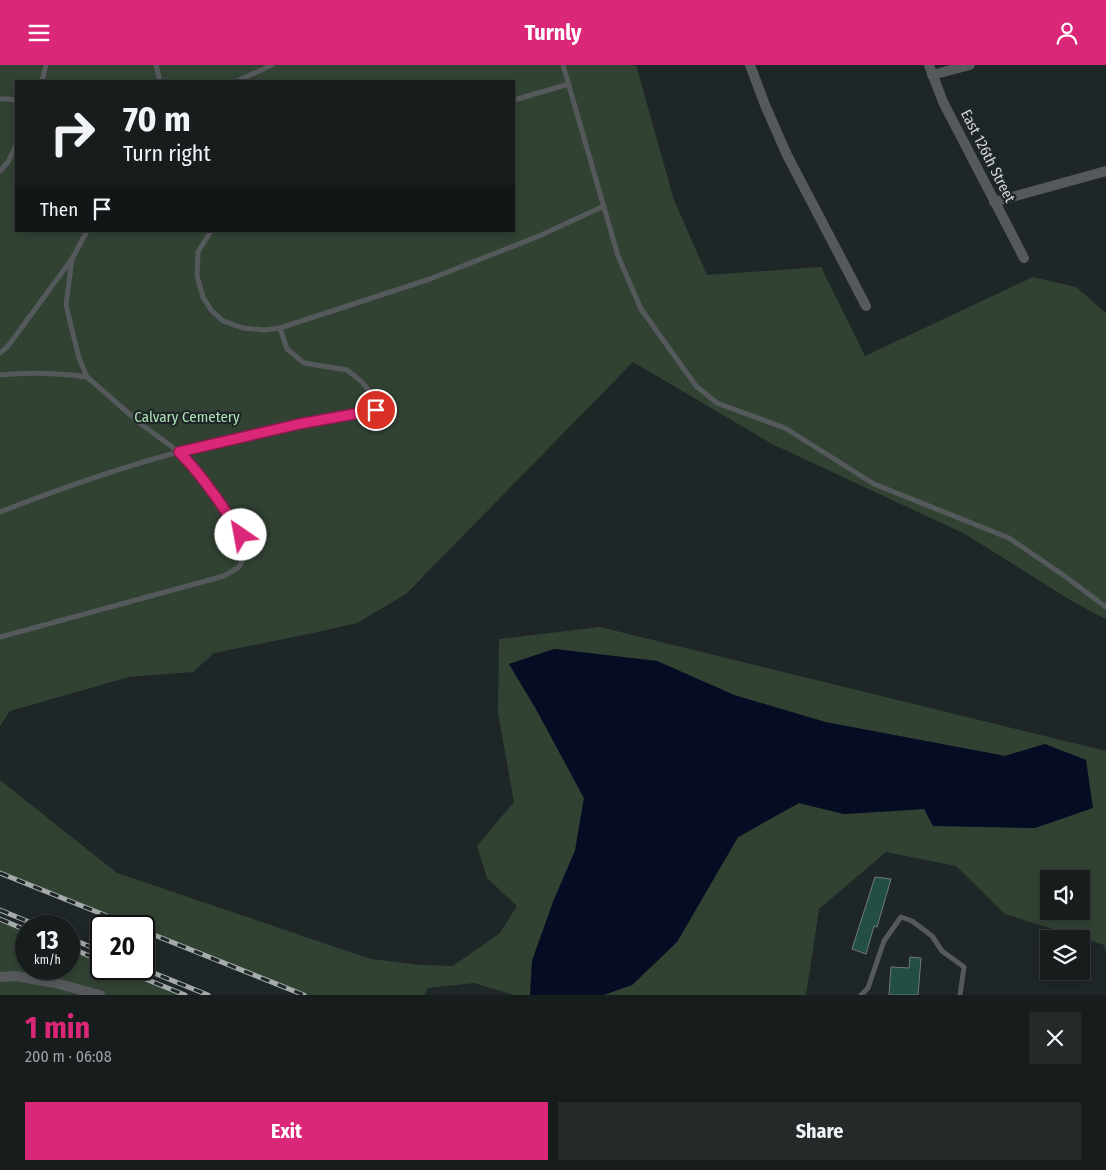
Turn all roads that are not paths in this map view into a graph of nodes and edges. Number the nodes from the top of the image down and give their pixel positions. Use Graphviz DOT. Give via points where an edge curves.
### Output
graph roads {
  1 [pos="46,65"];
  2 [pos="156,65"];
  3 [pos="272,65"];
  4 [pos="563,65"];
  5 [pos="750,65"];
  6 [pos="970,65"];
  7 [pos="931,70"];
  8 [pos="42,80"];
  9 [pos="160,80"];
  10 [pos="239,80"];
  11 [pos="568,84"];
  12 [pos="0,99"];
  13 [pos="515,100"];
  14 [pos="15,101"];
  15 [pos="15,147"];
  16 [pos="0,171"];
  17 [pos="1106,171"];
  18 [pos="994,202"];
  19 [pos="604,207"];
  20 [pos="86,232"];
  21 [pos="210,232"];
  22 [pos="1024,258"];
  23 [pos="72,259"];
  24 [pos="866,306"];
  25 [pos="280,328"];
  26 [pos="0,353"];
  27 [pos="0,375"];
  28 [pos="87,377"];
  29 [pos="179,452"];
  30 [pos="0,512"];
  31 [pos="1106,607"];
  32 [pos="0,637"];
  33 [pos="0,977"];
  34 [pos="100,995"];
  35 [pos="861,995"];
  36 [pos="960,995"];
  1 -- 8 [label="lane"];
  2 -- 9 [label="lane"];
  3 -- 10 [label="lane"];
  4 -- 11 [label="lane"];
  5 -- 24 [label="street" via="786,155"];
  6 -- 7 [label="street"];
  7 -- 18 [label="street, East 126th Street" via="943,102"];
  11 -- 13 [label="lane"];
  11 -- 19 [label="lane"];
  12 -- 14 [label="lane"];
  15 -- 16 [label="lane"];
  17 -- 18 [label="street"];
  18 -- 22 [label="street, East 126th Street"];
  19 -- 25 [label="lane" via="430,279"];
  19 -- 31 [label="lane" via="618,256 641,309 696,385 717,403 785,428 874,484 1009,537"];
  20 -- 23 [label="lane"];
  21 -- 25 [label="lane" via="198,252 197,276 203,297 212,310 223,321 243,328"];
  23 -- 26 [label="lane"];
  23 -- 28 [label="lane" via="66,305"];
  25 -- 29 [label="lane" via="287,349 304,363 348,370 362,381 372,395 376,410"];
  27 -- 28 [label="lane" via="60,373"];
  28 -- 29 [label="lane"];
  29 -- 30 [label="lane" via="74,483"];
  29 -- 32 [label="lane" via="241,535 244,548 239,567 224,576"];
  33 -- 34 [label="street" via="16,976 55,983"];
  35 -- 36 [label="lane" via="868,988 884,941 901,917 926,931 942,951 964,967"];
}
